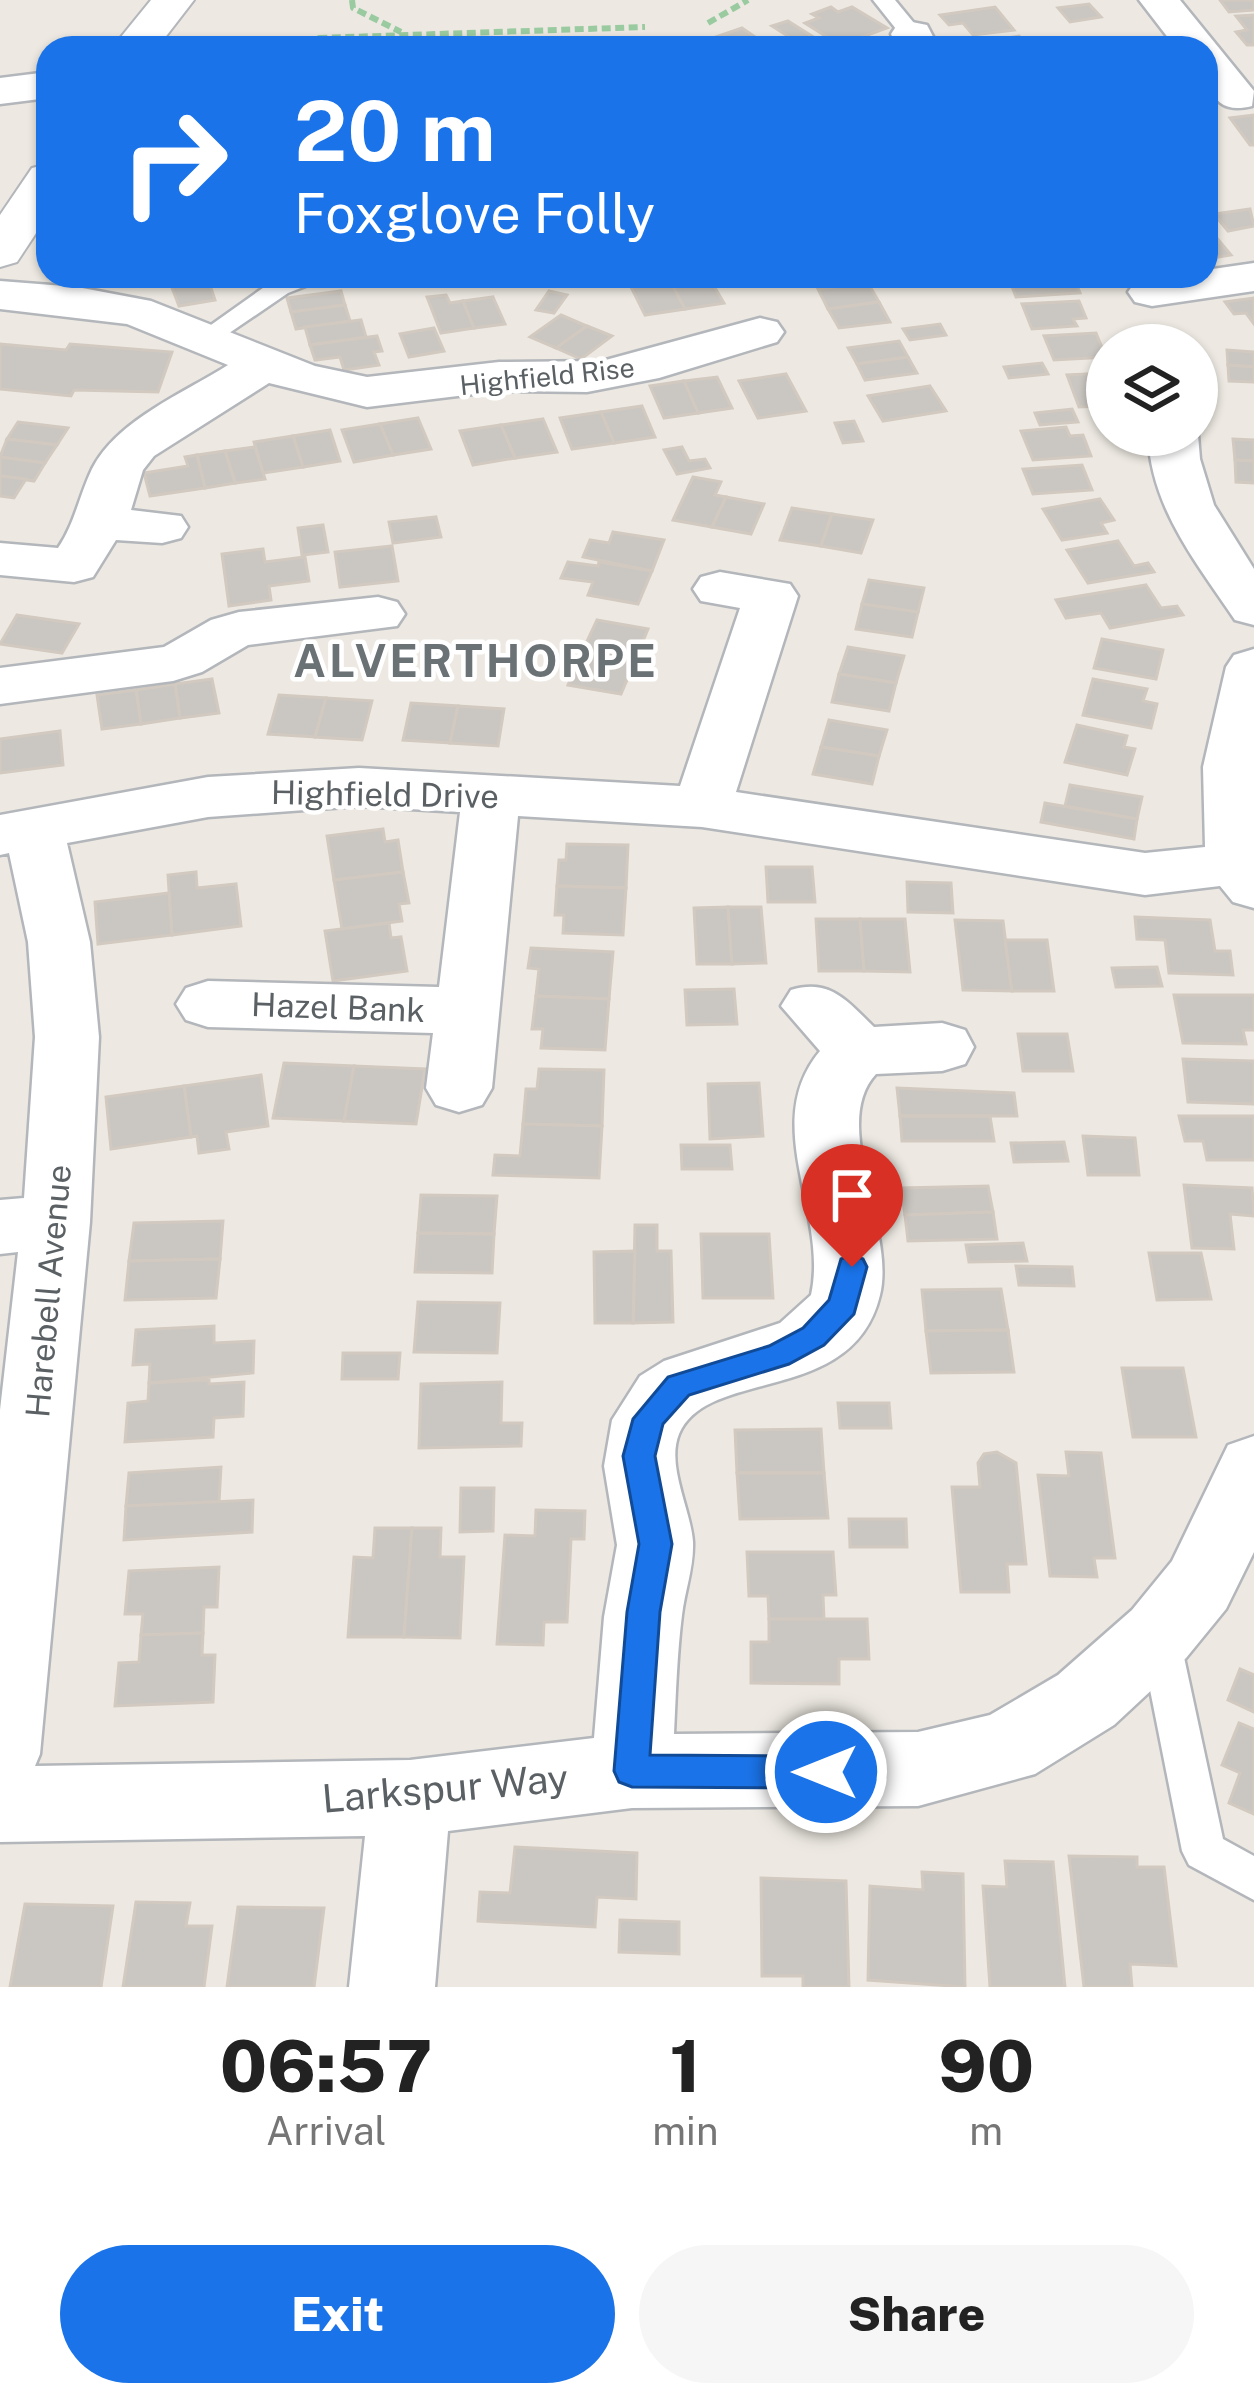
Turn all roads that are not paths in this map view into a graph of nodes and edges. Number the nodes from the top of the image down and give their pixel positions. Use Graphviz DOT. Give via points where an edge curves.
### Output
graph roads {
  1 [pos="173,0"];
  2 [pos="884,0"];
  3 [pos="1159,0"];
  4 [pos="144,36"];
  5 [pos="911,36"];
  6 [pos="1188,36"];
  7 [pos="36,86"];
  8 [pos="0,91"];
  9 [pos="36,196"];
  10 [pos="0,252"];
  11 [pos="1254,277"];
  12 [pos="1218,279"];
  13 [pos="279,288"];
  14 [pos="1144,288"];
  15 [pos="109,289"];
  16 [pos="0,295"];
  17 [pos="1161,324"];
  18 [pos="207,337"];
  19 [pos="806,357"];
  20 [pos="261,366"];
  21 [pos="1172,456"];
  22 [pos="100,524"];
  23 [pos="162,527"];
  24 [pos="0,559"];
  25 [pos="720,589"];
  26 [pos="1254,608"];
  27 [pos="378,614"];
  28 [pos="1254,667"];
  29 [pos="0,686"];
  30 [pos="490,796"];
  31 [pos="702,807"];
  32 [pos="17,832"];
  33 [pos="1245,876"];
  34 [pos="208,1003"];
  35 [pos="467,1011"];
  36 [pos="942,1047"];
  37 [pos="459,1088"];
  38 [pos="28,1224"];
  39 [pos="1254,1467"];
  40 [pos="1159,1634"];
  41 [pos="0,1754"];
  42 [pos="632,1771"];
  43 [pos="410,1798"];
  44 [pos="0,1804"];
  45 [pos="1254,1879"];
  46 [pos="392,1987"];
  1 -- 4 [label="street"];
  2 -- 5 [label="lane"];
  3 -- 6 [label="street"];
  7 -- 8 [label="street"];
  9 -- 10 [label="street"];
  11 -- 12 [label="street"];
  13 -- 18 [label="lane"];
  14 -- 17 [label="street"];
  15 -- 16 [label="street, Highfield Rise"];
  15 -- 18 [label="street, Highfield Rise"];
  18 -- 20 [label="street, Highfield Rise"];
  19 -- 20 [label="street, Highfield Rise" via="768,314 642,369 601,376 485,378 390,395"];
  20 -- 22 [label="street" via="136,445 106,495"];
  21 -- 26 [label="street" via="1180,493"];
  22 -- 23 [label="street"];
  22 -- 24 [label="street" via="74,566"];
  25 -- 31 [label="street" via="771,596"];
  27 -- 29 [label="street" via="239,629 173,663"];
  28 -- 33 [label="street" via="1232,767"];
  30 -- 31 [label="street, Highfield Drive"];
  30 -- 32 [label="street, Highfield Drive" via="272,790"];
  30 -- 35 [label="street, Hazel Bank"];
  31 -- 33 [label="street, Highfield Drive" via="1145,874"];
  32 -- 38 [label="street, Harebell Avenue" via="58,943 67,1037"];
  34 -- 35 [label="street, Hazel Bank"];
  35 -- 37 [label="street, Hazel Bank"];
  36 -- 42 [label="street" via="836,1029 827,1133 852,1267 843,1305 814,1336 778,1355 679,1386 648,1419 639,1456 655,1544"];
  38 -- 41 [label="street, Harebell Avenue"];
  39 -- 40 [label="street, Larkspur Way" via="1198,1586"];
  40 -- 42 [label="street, Larkspur Way" via="1086,1700 1007,1748 918,1769"];
  40 -- 45 [label="lane" via="1204,1851"];
  42 -- 43 [label="street, Larkspur Way"];
  43 -- 44 [label="street, Larkspur Way"];
  43 -- 46 [label="street"];
}
